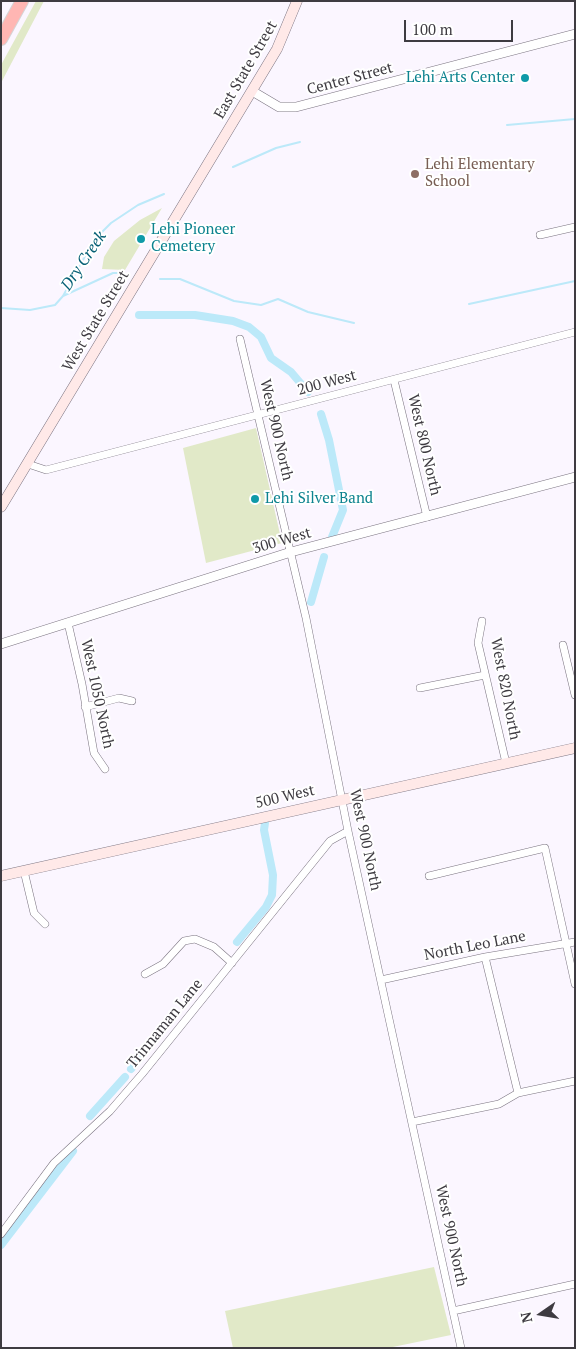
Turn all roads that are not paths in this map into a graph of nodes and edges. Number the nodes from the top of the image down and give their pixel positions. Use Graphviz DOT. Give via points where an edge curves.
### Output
graph roads {
  1 [pos="22,1"];
  2 [pos="298,1"];
  3 [pos="575,34"];
  4 [pos="1,40"];
  5 [pos="252,91"];
  6 [pos="215,151"];
  7 [pos="575,227"];
  8 [pos="540,235"];
  9 [pos="575,332"];
  10 [pos="240,339"];
  11 [pos="394,380"];
  12 [pos="259,415"];
  13 [pos="28,464"];
  14 [pos="575,477"];
  15 [pos="1,507"];
  16 [pos="427,517"];
  17 [pos="291,552"];
  18 [pos="482,620"];
  19 [pos="68,623"];
  20 [pos="1,644"];
  21 [pos="563,645"];
  22 [pos="485,675"];
  23 [pos="420,688"];
  24 [pos="575,695"];
  25 [pos="132,701"];
  26 [pos="85,707"];
  27 [pos="575,748"];
  28 [pos="506,763"];
  29 [pos="105,769"];
  30 [pos="342,800"];
  31 [pos="348,831"];
  32 [pos="24,871"];
  33 [pos="1,876"];
  34 [pos="429,876"];
  35 [pos="45,924"];
  36 [pos="575,942"];
  37 [pos="565,943"];
  38 [pos="485,957"];
  39 [pos="232,963"];
  40 [pos="145,974"];
  41 [pos="381,980"];
  42 [pos="575,984"];
  43 [pos="575,1081"];
  44 [pos="518,1093"];
  45 [pos="412,1122"];
  46 [pos="1,1234"];
  47 [pos="575,1284"];
  48 [pos="453,1311"];
  49 [pos="461,1348"];
  1 -- 4 [label="highway"];
  2 -- 5 [label="main road, East State Street" via="281,41"];
  3 -- 5 [label="street, Center Street" via="296,107 279,107"];
  5 -- 6 [label="main road, East State Street"];
  6 -- 13 [label="main road, West State Street"];
  7 -- 8 [label="street"];
  9 -- 11 [label="street, 200 West"];
  10 -- 12 [label="street, West 900 North"];
  11 -- 12 [label="street, 200 West"];
  11 -- 16 [label="street, West 800 North"];
  12 -- 13 [label="street, 200 West" via="46,470"];
  12 -- 17 [label="street, West 900 North"];
  13 -- 15 [label="main road, West State Street"];
  14 -- 16 [label="street, 300 West"];
  16 -- 17 [label="street, 300 West"];
  17 -- 19 [label="street, 300 West"];
  17 -- 30 [label="street, West 900 North"];
  18 -- 22 [label="street, West 820 North" via="478,642"];
  19 -- 20 [label="street, 300 West"];
  19 -- 26 [label="street, West 1050 North"];
  21 -- 24 [label="street"];
  22 -- 23 [label="street"];
  22 -- 28 [label="street, West 820 North"];
  25 -- 26 [label="street" via="119,698"];
  26 -- 29 [label="street, West 1050 North" via="94,753"];
  27 -- 28 [label="main road, 500 West"];
  28 -- 30 [label="main road, 500 West"];
  30 -- 31 [label="street, West 900 North"];
  30 -- 32 [label="main road, 500 West"];
  31 -- 39 [label="street, Trinnaman Lane" via="330,841"];
  31 -- 41 [label="street, West 900 North"];
  32 -- 33 [label="main road, 500 West"];
  32 -- 35 [label="street" via="34,913"];
  34 -- 37 [label="street" via="545,848"];
  36 -- 37 [label="street, North Leo Lane"];
  37 -- 38 [label="street, North Leo Lane"];
  37 -- 42 [label="street"];
  38 -- 41 [label="street, North Leo Lane"];
  38 -- 44 [label="street"];
  39 -- 40 [label="street" via="214,948 195,939 184,941 163,964"];
  39 -- 46 [label="street, Trinnaman Lane" via="110,1111 54,1163"];
  41 -- 45 [label="street, West 900 North"];
  43 -- 44 [label="street"];
  44 -- 45 [label="street" via="499,1104"];
  45 -- 48 [label="street, West 900 North"];
  47 -- 48 [label="street"];
  48 -- 49 [label="street, West 900 North"];
}
